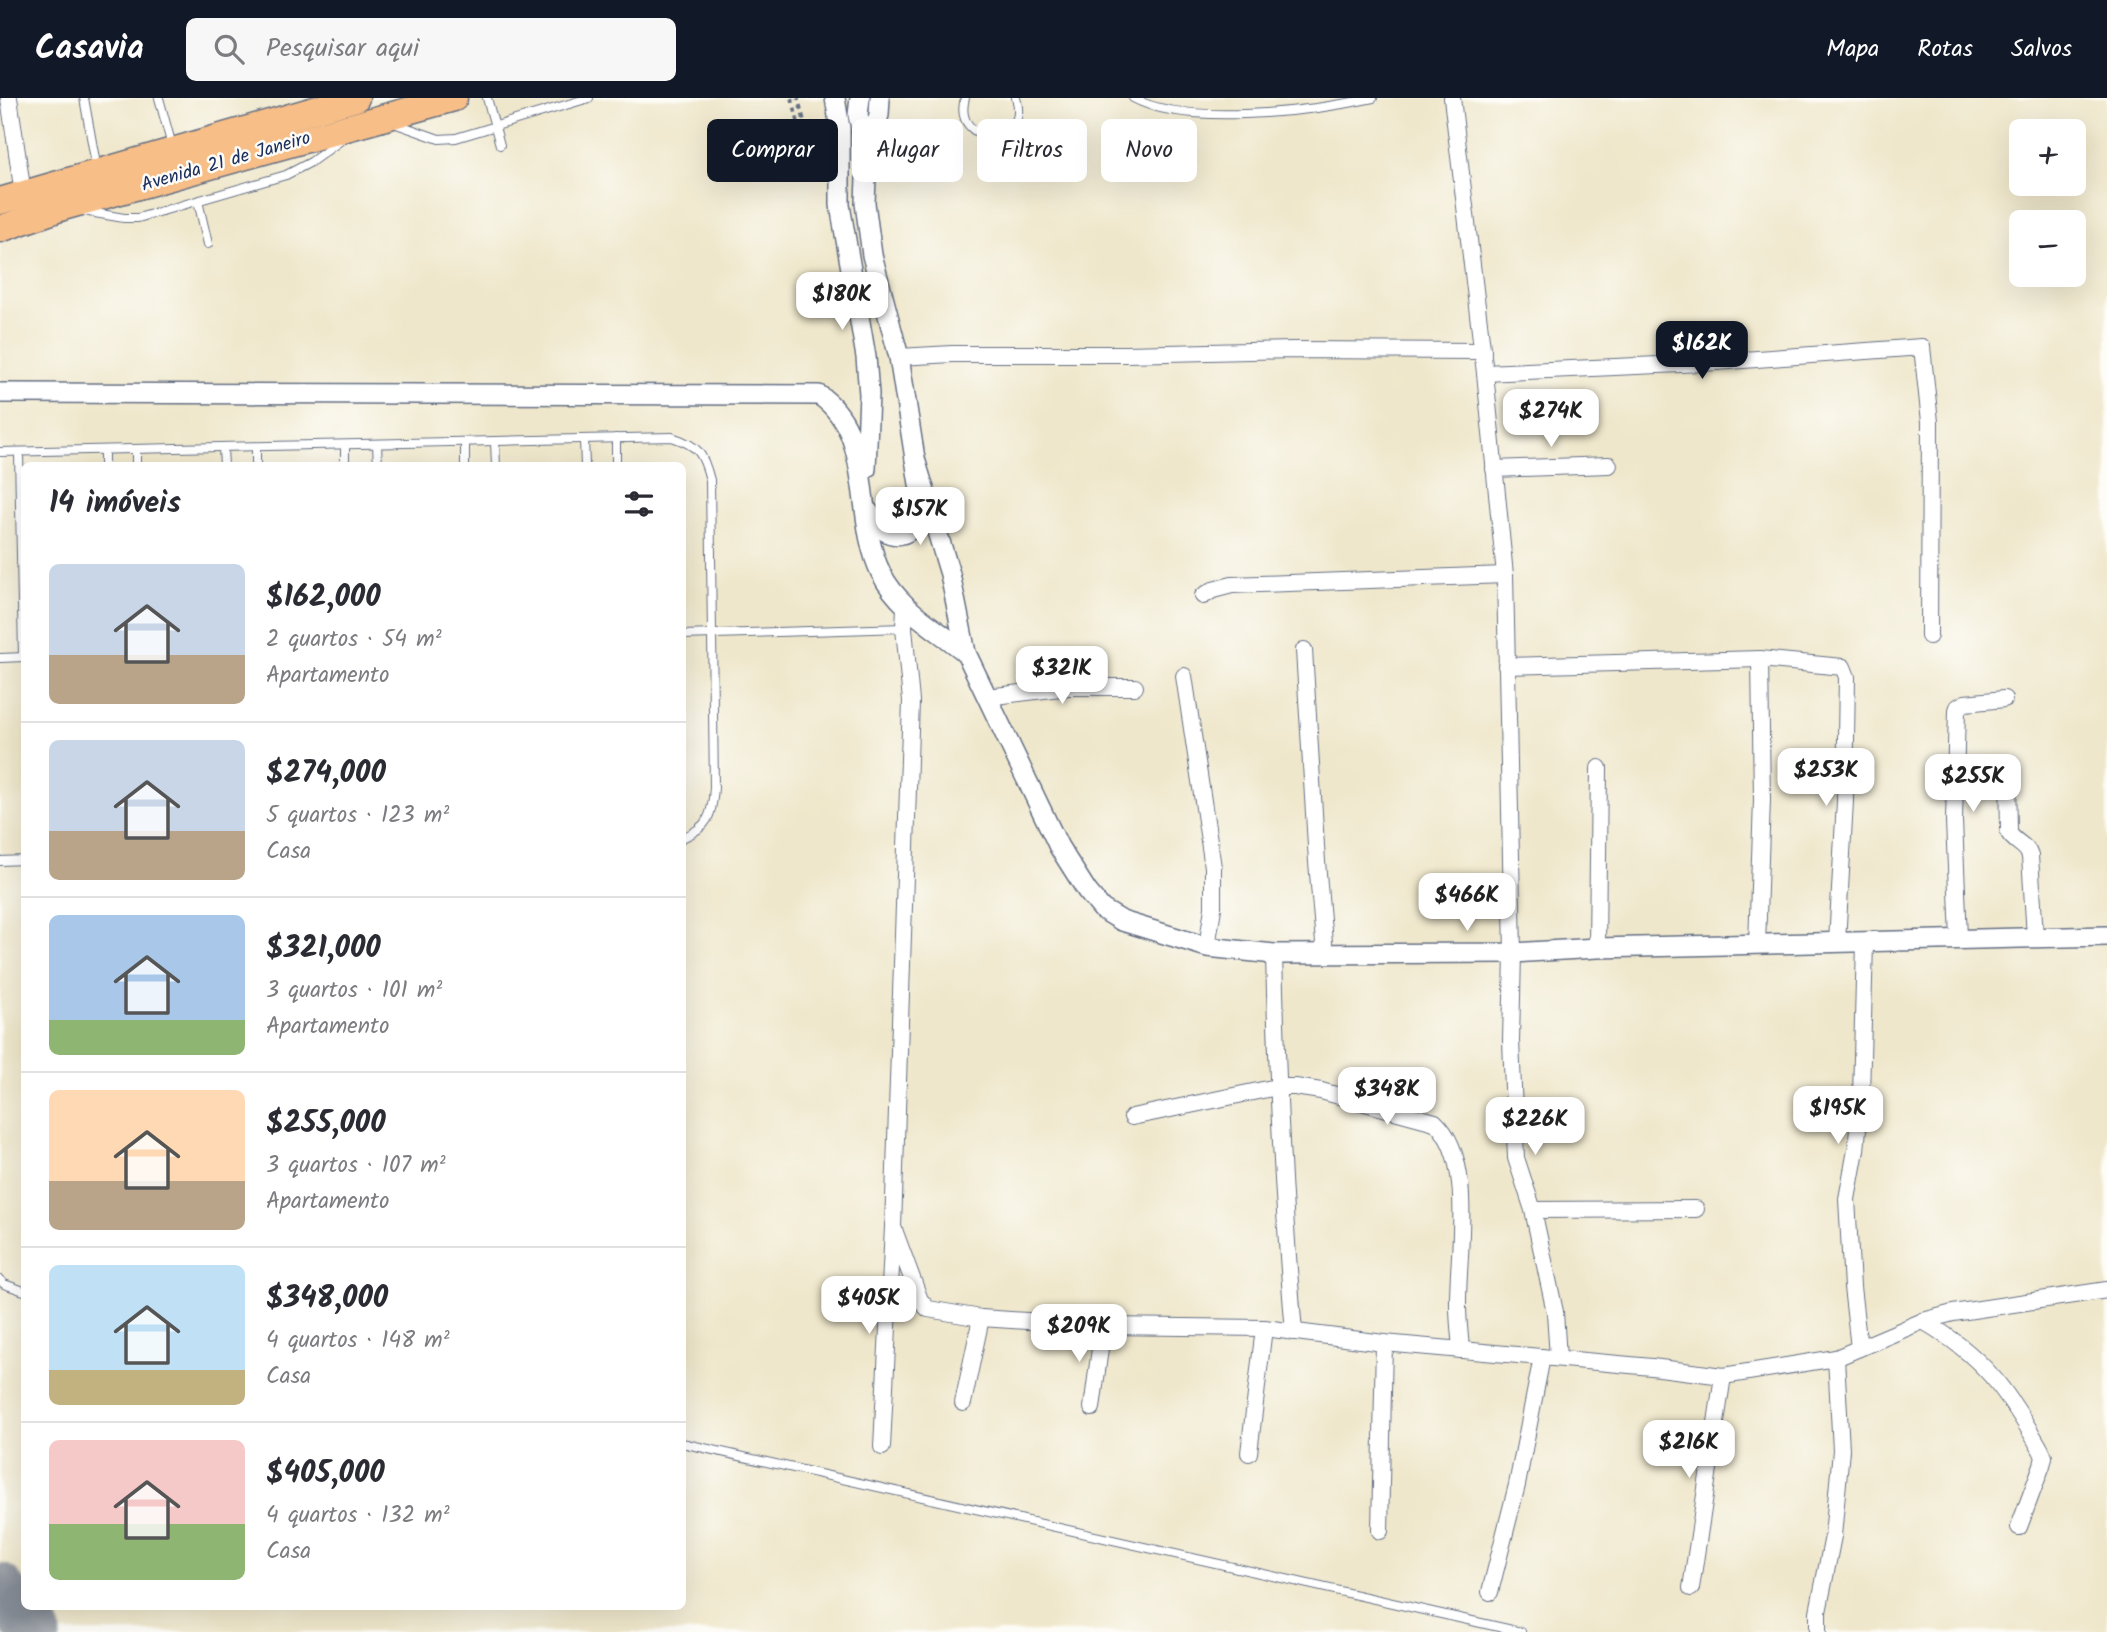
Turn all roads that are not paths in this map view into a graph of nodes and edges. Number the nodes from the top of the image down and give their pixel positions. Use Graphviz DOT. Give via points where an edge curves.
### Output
graph roads {
  1 [pos="9,98"];
  2 [pos="84,98"];
  3 [pos="159,98"];
  4 [pos="356,98"];
  5 [pos="454,98"];
  6 [pos="487,98"];
  7 [pos="589,98"];
  8 [pos="835,98"];
  9 [pos="860,98"];
  10 [pos="880,98"];
  11 [pos="965,98"];
  12 [pos="1016,98"];
  13 [pos="1133,98"];
  14 [pos="1373,98"];
  15 [pos="1452,98"];
  16 [pos="859,119"];
  17 [pos="878,119"];
  18 [pos="372,121"];
  19 [pos="495,127"];
  20 [pos="500,145"];
  21 [pos="174,151"];
  22 [pos="97,173"];
  23 [pos="866,182"];
  24 [pos="12,198"];
  25 [pos="198,201"];
  26 [pos="63,207"];
  27 [pos="0,229"];
  28 [pos="208,244"];
  29 [pos="1483,351"];
  30 [pos="899,357"];
  31 [pos="1485,373"];
  32 [pos="0,393"];
  33 [pos="616,438"];
  34 [pos="584,439"];
  35 [pos="495,441"];
  36 [pos="465,442"];
  37 [pos="377,444"];
  38 [pos="345,445"];
  39 [pos="256,447"];
  40 [pos="223,448"];
  41 [pos="136,450"];
  42 [pos="104,451"];
  43 [pos="0,452"];
  44 [pos="19,453"];
  45 [pos="915,458"];
  46 [pos="104,462"];
  47 [pos="136,462"];
  48 [pos="224,462"];
  49 [pos="256,462"];
  50 [pos="345,462"];
  51 [pos="378,462"];
  52 [pos="465,462"];
  53 [pos="496,462"];
  54 [pos="585,462"];
  55 [pos="616,462"];
  56 [pos="1609,465"];
  57 [pos="1494,470"];
  58 [pos="864,499"];
  59 [pos="21,535"];
  60 [pos="1505,575"];
  61 [pos="1203,596"];
  62 [pos="905,608"];
  63 [pos="904,628"];
  64 [pos="712,634"];
  65 [pos="686,635"];
  66 [pos="1929,636"];
  67 [pos="1304,650"];
  68 [pos="966,653"];
  69 [pos="21,657"];
  70 [pos="0,658"];
  71 [pos="1760,659"];
  72 [pos="1506,666"];
  73 [pos="1184,676"];
  74 [pos="1135,687"];
  75 [pos="988,696"];
  76 [pos="2004,699"];
  77 [pos="1599,768"];
  78 [pos="2008,770"];
  79 [pos="686,836"];
  80 [pos="21,860"];
  81 [pos="0,861"];
  82 [pos="2107,936"];
  83 [pos="2035,937"];
  84 [pos="1959,938"];
  85 [pos="1837,942"];
  86 [pos="1865,942"];
  87 [pos="1757,945"];
  88 [pos="1207,947"];
  89 [pos="1597,948"];
  90 [pos="1513,953"];
  91 [pos="1274,954"];
  92 [pos="1325,954"];
  93 [pos="1277,1087"];
  94 [pos="1132,1117"];
  95 [pos="1696,1209"];
  96 [pos="1533,1210"];
  97 [pos="893,1227"];
  98 [pos="0,1280"];
  99 [pos="21,1290"];
  100 [pos="2107,1290"];
  101 [pos="981,1318"];
  102 [pos="1923,1321"];
  103 [pos="1103,1326"];
  104 [pos="1264,1328"];
  105 [pos="1294,1332"];
  106 [pos="1384,1343"];
  107 [pos="1859,1348"];
  108 [pos="1461,1350"];
  109 [pos="1550,1357"];
  110 [pos="1836,1358"];
  111 [pos="1723,1376"];
  112 [pos="963,1403"];
  113 [pos="1092,1408"];
  114 [pos="686,1444"];
  115 [pos="882,1447"];
  116 [pos="1249,1453"];
  117 [pos="2019,1527"];
  118 [pos="1380,1531"];
  119 [pos="1691,1588"];
  120 [pos="1490,1592"];
  121 [pos="1521,1632"];
  122 [pos="1818,1632"];
  1 -- 24 [label="street"];
  2 -- 22 [label="lane"];
  3 -- 21 [label="lane"];
  4 -- 21 [label="main road, Avenida 21 de Janeiro"];
  5 -- 18 [label="main road, Avenida 21 de Janeiro"];
  6 -- 19 [label="lane"];
  7 -- 19 [label="lane"];
  8 -- 58 [label="street" via="840,128 840,205 868,382"];
  9 -- 16 [label="street"];
  10 -- 17 [label="street"];
  11 -- 12 [label="lane" via="963,110 970,127 995,136 1015,121"];
  13 -- 14 [label="lane" via="1168,111 1201,113 1288,111"];
  15 -- 29 [label="street"];
  18 -- 19 [label="lane" via="439,139"];
  18 -- 25 [label="lane" via="286,175"];
  18 -- 26 [label="main road, Avenida 21 de Janeiro"];
  19 -- 20 [label="lane"];
  21 -- 22 [label="main road, Avenida 21 de Janeiro"];
  22 -- 24 [label="main road, Avenida 21 de Janeiro"];
  23 -- 30 [label="street" via="872,254"];
  25 -- 26 [label="lane" via="130,219"];
  25 -- 28 [label="lane"];
  26 -- 27 [label="main road, Avenida 21 de Janeiro"];
  29 -- 30 [label="street"];
  29 -- 31 [label="street"];
  30 -- 45 [label="street"];
  31 -- 57 [label="street"];
  31 -- 66 [label="street" via="1922,347 1930,422"];
  32 -- 58 [label="street" via="819,394 832,404 853,437"];
  33 -- 34 [label="lane"];
  33 -- 55 [label="lane"];
  33 -- 64 [label="lane" via="672,437 692,444 704,458 710,480"];
  34 -- 35 [label="lane"];
  34 -- 54 [label="lane"];
  35 -- 36 [label="lane"];
  35 -- 53 [label="lane"];
  36 -- 37 [label="lane"];
  36 -- 52 [label="lane"];
  37 -- 38 [label="lane"];
  37 -- 51 [label="lane"];
  38 -- 39 [label="lane"];
  38 -- 50 [label="lane"];
  39 -- 40 [label="lane"];
  39 -- 49 [label="lane"];
  40 -- 41 [label="lane"];
  40 -- 48 [label="lane"];
  41 -- 42 [label="lane"];
  41 -- 47 [label="lane"];
  42 -- 44 [label="lane"];
  42 -- 46 [label="lane"];
  43 -- 44 [label="lane"];
  44 -- 59 [label="lane"];
  45 -- 58 [label="street" via="922,503 915,526 892,535 882,531"];
  45 -- 68 [label="street" via="950,574"];
  56 -- 57 [label="street"];
  57 -- 60 [label="street"];
  58 -- 62 [label="street" via="880,571"];
  60 -- 61 [label="street" via="1232,585"];
  60 -- 72 [label="street"];
  62 -- 63 [label="street"];
  62 -- 68 [label="street"];
  63 -- 64 [label="lane"];
  63 -- 97 [label="street" via="911,701"];
  64 -- 65 [label="lane"];
  64 -- 79 [label="lane" via="712,808 700,830"];
  67 -- 92 [label="street"];
  68 -- 75 [label="street"];
  69 -- 70 [label="lane"];
  71 -- 72 [label="street"];
  71 -- 85 [label="street" via="1839,666 1846,671"];
  71 -- 87 [label="street"];
  72 -- 90 [label="street"];
  73 -- 88 [label="street" via="1213,867"];
  74 -- 75 [label="street" via="1068,687"];
  75 -- 88 [label="street" via="1059,847 1102,909 1122,920"];
  76 -- 84 [label="street" via="1965,703 1957,710 1954,821"];
  77 -- 89 [label="street"];
  78 -- 83 [label="street" via="2009,833 2030,856"];
  80 -- 81 [label="lane"];
  82 -- 83 [label="street"];
  83 -- 84 [label="street"];
  84 -- 86 [label="street"];
  85 -- 86 [label="street"];
  85 -- 87 [label="street"];
  86 -- 107 [label="street" via="1861,1097 1847,1199"];
  87 -- 89 [label="street"];
  88 -- 91 [label="street"];
  89 -- 90 [label="street"];
  90 -- 92 [label="street"];
  90 -- 96 [label="street" via="1513,1129 1516,1158"];
  91 -- 92 [label="street"];
  91 -- 93 [label="street"];
  93 -- 94 [label="street"];
  93 -- 105 [label="street"];
  93 -- 108 [label="street" via="1321,1091 1418,1116 1442,1129 1453,1150 1461,1198"];
  95 -- 96 [label="street"];
  96 -- 109 [label="street" via="1555,1312"];
  97 -- 101 [label="street" via="925,1307"];
  97 -- 115 [label="street"];
  98 -- 99 [label="lane"];
  100 -- 102 [label="street"];
  101 -- 103 [label="street"];
  101 -- 112 [label="street"];
  102 -- 107 [label="street"];
  102 -- 117 [label="street" via="1945,1334 2004,1388 2044,1457"];
  103 -- 104 [label="street"];
  103 -- 113 [label="street"];
  104 -- 105 [label="street"];
  104 -- 116 [label="street"];
  105 -- 106 [label="street"];
  106 -- 108 [label="street"];
  106 -- 118 [label="street"];
  107 -- 110 [label="street"];
  108 -- 109 [label="street"];
  109 -- 111 [label="street"];
  109 -- 120 [label="street"];
  110 -- 111 [label="street"];
  110 -- 122 [label="street" via="1841,1450"];
  111 -- 119 [label="street"];
  114 -- 121 [label="lane"];
}
